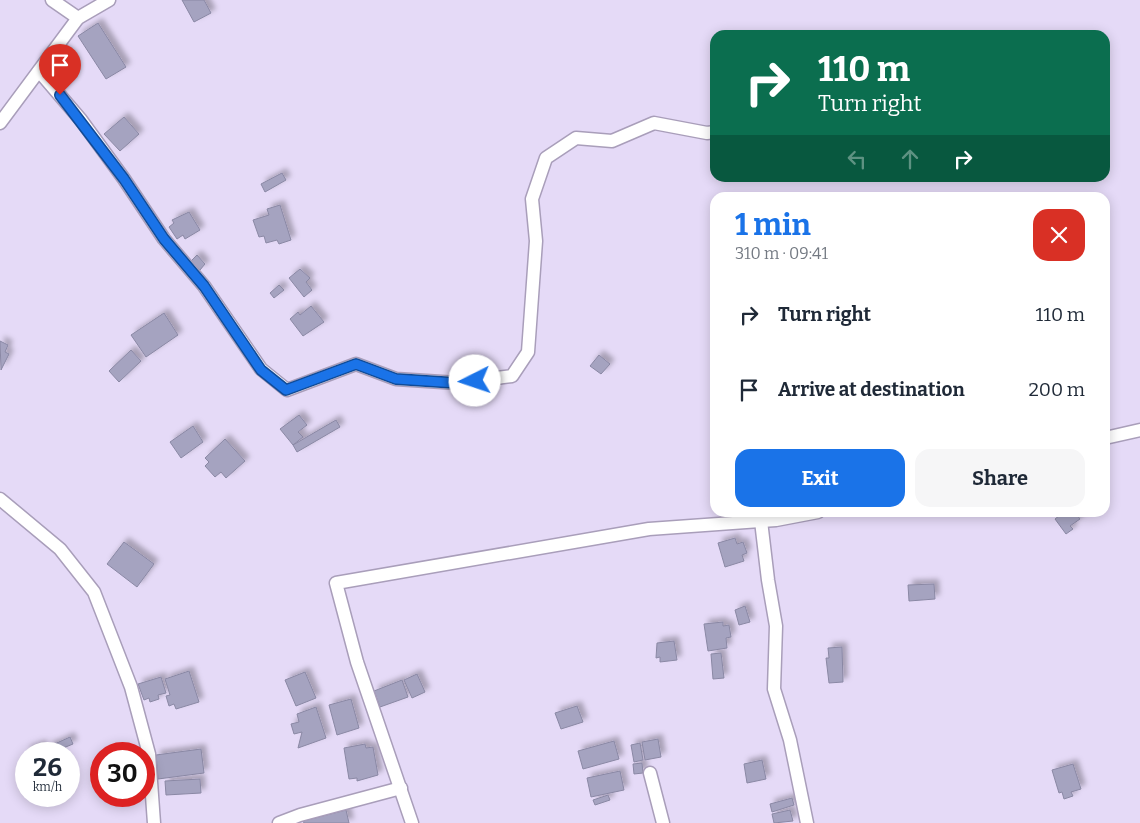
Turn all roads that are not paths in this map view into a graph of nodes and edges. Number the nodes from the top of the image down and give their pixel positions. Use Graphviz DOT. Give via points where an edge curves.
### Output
graph roads {
  1 [pos="52,0"];
  2 [pos="109,0"];
  3 [pos="78,18"];
  4 [pos="39,71"];
  5 [pos="0,123"];
  6 [pos="710,133"];
  7 [pos="1140,430"];
  8 [pos="1110,437"];
  9 [pos="0,499"];
  10 [pos="786,517"];
  11 [pos="761,521"];
  12 [pos="650,773"];
  13 [pos="401,788"];
  14 [pos="154,823"];
  15 [pos="279,823"];
  16 [pos="412,823"];
  17 [pos="663,823"];
  18 [pos="807,823"];
  1 -- 3 [label="street"];
  2 -- 3 [label="street"];
  3 -- 4 [label="street"];
  4 -- 5 [label="street"];
  4 -- 6 [label="street" via="81,120 164,239 204,286 261,370 286,390 356,364 396,379 448,383 512,376 528,352 536,241 532,199 546,158 576,138 612,141 654,123"];
  7 -- 8 [label="street"];
  9 -- 14 [label="street" via="60,549 94,592 131,687 146,744"];
  10 -- 11 [label="street"];
  11 -- 13 [label="street" via="649,529 336,583 357,662"];
  11 -- 18 [label="street" via="776,626 774,689 790,740"];
  12 -- 17 [label="street"];
  13 -- 15 [label="street"];
  13 -- 16 [label="street"];
}
